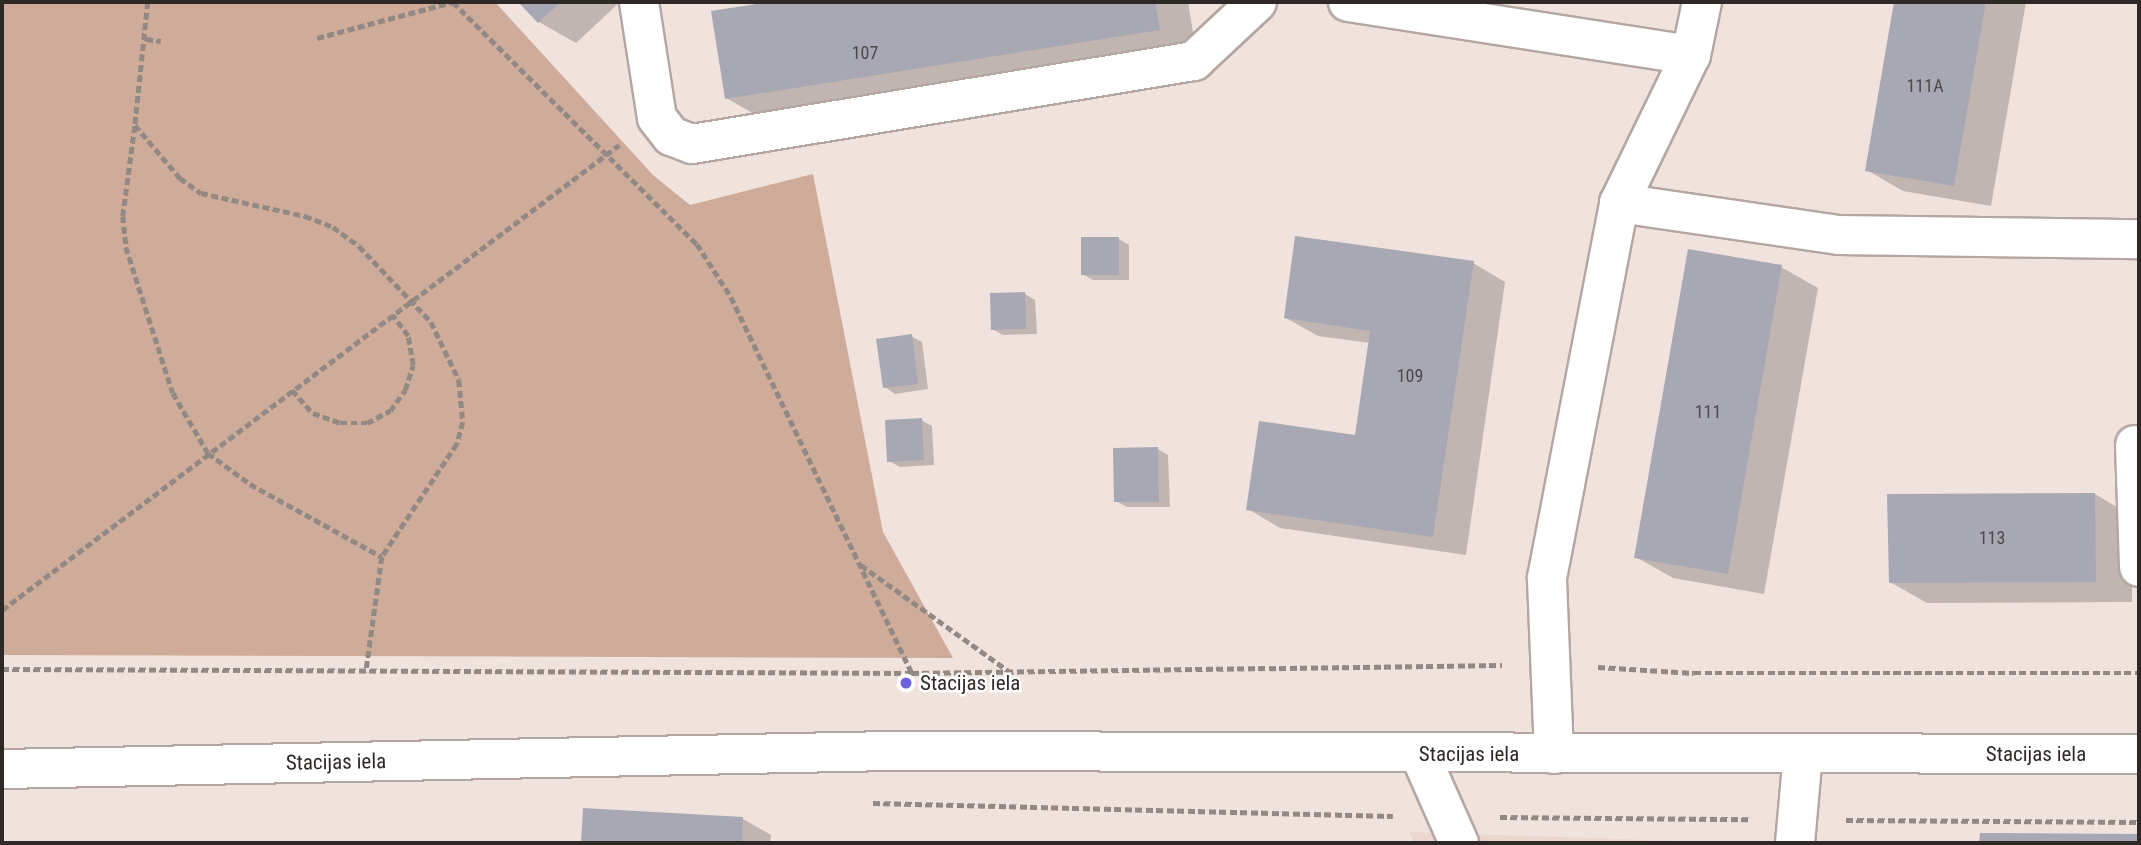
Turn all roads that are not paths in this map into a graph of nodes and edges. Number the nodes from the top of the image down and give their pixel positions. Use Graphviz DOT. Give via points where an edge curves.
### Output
graph roads {
  1 [pos="639,2"];
  2 [pos="1257,2"];
  3 [pos="1348,2"];
  4 [pos="1702,2"];
  5 [pos="1691,55"];
  6 [pos="1619,203"];
  7 [pos="2139,239"];
  8 [pos="2135,445"];
  9 [pos="2139,567"];
  10 [pos="1554,754"];
  11 [pos="1803,754"];
  12 [pos="2139,754"];
  13 [pos="1420,755"];
  14 [pos="2,769"];
  15 [pos="1453,830"];
  16 [pos="1796,831"];
  1 -- 2 [label="street" via="657,118 671,136 692,144 1194,61"];
  3 -- 5 [label="street"];
  4 -- 5 [label="street"];
  5 -- 6 [label="street"];
  6 -- 7 [label="street" via="1839,235"];
  6 -- 10 [label="street" via="1547,578"];
  8 -- 9 [label="street"];
  10 -- 11 [label="street, Stacijas iela"];
  10 -- 13 [label="street, Stacijas iela"];
  11 -- 12 [label="street, Stacijas iela"];
  11 -- 16 [label="street"];
  13 -- 14 [label="street, Stacijas iela" via="893,751"];
  13 -- 15 [label="street"];
}
